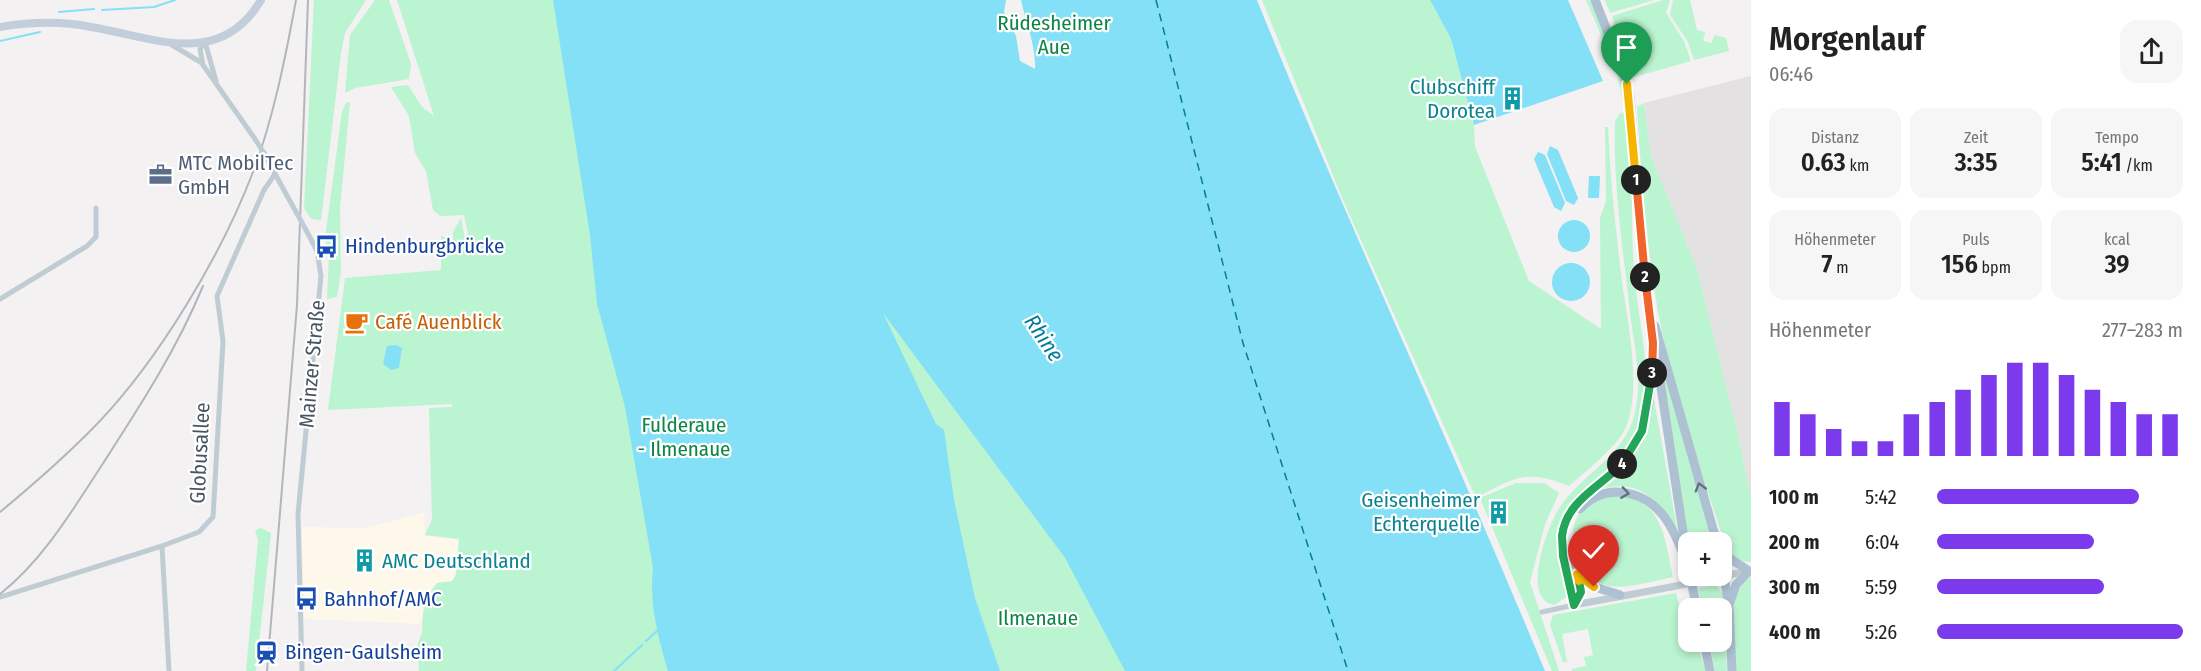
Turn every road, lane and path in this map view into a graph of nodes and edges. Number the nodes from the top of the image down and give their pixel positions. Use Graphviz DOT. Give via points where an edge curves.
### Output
graph roads {
  1 [pos="261,0"];
  2 [pos="1595,0"];
  3 [pos="0,27"];
  4 [pos="205,42"];
  5 [pos="172,45"];
  6 [pos="203,65"];
  7 [pos="218,85"];
  8 [pos="275,174"];
  9 [pos="96,208"];
  10 [pos="1646,289"];
  11 [pos="0,299"];
  12 [pos="1653,343"];
  13 [pos="1683,532"];
  14 [pos="1714,532"];
  15 [pos="1678,542"];
  16 [pos="162,546"];
  17 [pos="1732,559"];
  18 [pos="1750,571"];
  19 [pos="1577,574"];
  20 [pos="1732,575"];
  21 [pos="1678,586"];
  22 [pos="1620,595"];
  23 [pos="0,597"];
  24 [pos="1732,598"];
  25 [pos="1574,605"];
  26 [pos="1542,612"];
  27 [pos="1706,652"];
  28 [pos="1731,652"];
  29 [pos="170,671"];
  30 [pos="302,671"];
  31 [pos="1710,671"];
  32 [pos="1732,671"];
  1 -- 4 [label="main road" via="238,26"];
  2 -- 10 [label="main road" via="1630,96"];
  3 -- 5 [label="main road" via="69,24"];
  4 -- 5 [label="main road"];
  4 -- 6 [label="street" via="200,49"];
  4 -- 7 [label="street, Mainzer Straße"];
  5 -- 6 [label="street"];
  6 -- 7 [label="street, Mainzer Straße"];
  7 -- 8 [label="street, Mainzer Straße, bridge"];
  8 -- 16 [label="street, Globusallee" via="264,190 218,296 223,341 213,517 199,532"];
  8 -- 30 [label="street, Mainzer Straße, bridge" via="317,251 321,276 298,514"];
  9 -- 11 [label="street" via="96,237 87,246"];
  10 -- 12 [label="main road"];
  14 -- 10 [label="main road, one-way"];
  12 -- 13 [label="main road"];
  12 -- 25 [label="main road" via="1648,404 1637,443 1616,470 1577,502 1564,524 1561,546"];
  19 -- 15 [label="main road, one-way" via="1566,546 1569,526 1587,502 1616,492 1636,495 1662,514"];
  16 -- 23 [label="street, Globusallee"];
  16 -- 29 [label="street"];
  17 -- 18 [label="main road"];
  18 -- 20 [label="street"];
  18 -- 24 [label="main road" via="1736,585"];
  19 -- 22 [label="main road" via="1594,587"];
  19 -- 25 [label="main road" via="1581,592"];
  21 -- 22 [label="street, bridge"];
  22 -- 25 [label="street"];
  25 -- 26 [label="street"];
  27 -- 31 [label="main road"];
  28 -- 32 [label="main road"];
}
